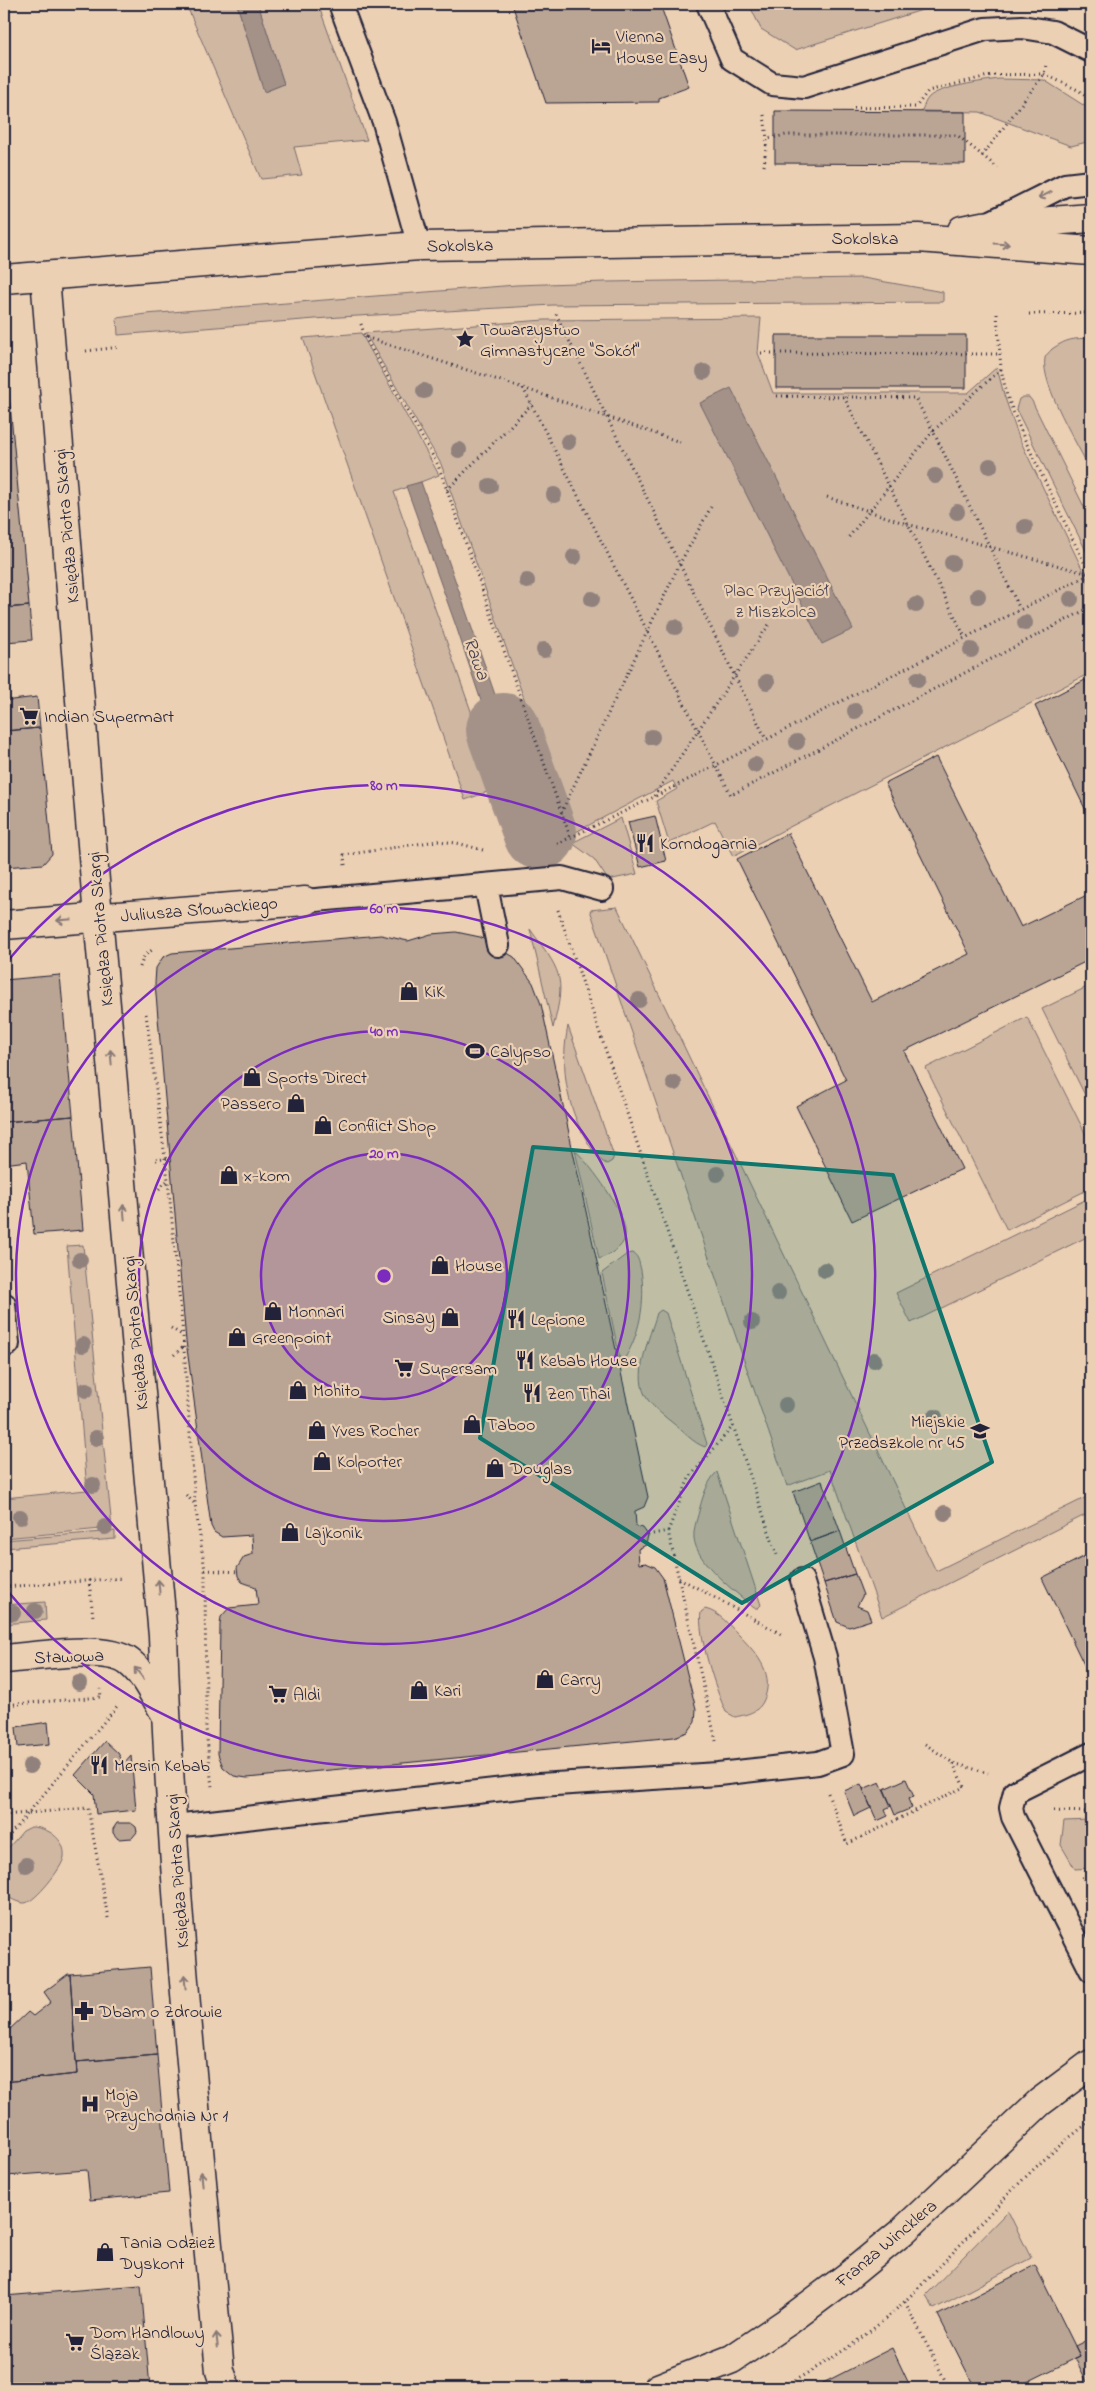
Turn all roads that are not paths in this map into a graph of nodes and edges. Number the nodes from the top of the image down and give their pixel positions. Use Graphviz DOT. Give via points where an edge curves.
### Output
graph roads {
  1 [pos="340,4"];
  2 [pos="708,4"];
  3 [pos="1091,51"];
  4 [pos="1091,182"];
  5 [pos="1091,218"];
  6 [pos="982,226"];
  7 [pos="918,238"];
  8 [pos="419,246"];
  9 [pos="1091,251"];
  10 [pos="45,277"];
  11 [pos="4,280"];
  12 [pos="486,886"];
  13 [pos="602,889"];
  14 [pos="305,901"];
  15 [pos="98,917"];
  16 [pos="4,925"];
  17 [pos="498,946"];
  18 [pos="4,1304"];
  19 [pos="4,1344"];
  20 [pos="802,1580"];
  21 [pos="4,1659"];
  22 [pos="166,1714"];
  23 [pos="1091,1754"];
  24 [pos="174,1826"];
  25 [pos="1083,1935"];
  26 [pos="1091,1970"];
  27 [pos="1091,2064"];
  28 [pos="226,2388"];
  29 [pos="658,2388"];
  1 -- 8 [label="lane" via="384,122"];
  2 -- 3 [label="lane" via="732,59 772,84 804,87 985,29 1022,27 1053,32"];
  4 -- 6 [label="lane, one-way" via="1065,185"];
  5 -- 6 [label="street, Sokolska"];
  6 -- 7 [label="street, Sokolska"];
  7 -- 8 [label="street, Sokolska"];
  7 -- 9 [label="street, Sokolska, one-way"];
  8 -- 10 [label="street, Sokolska"];
  10 -- 11 [label="street, Sokolska"];
  10 -- 15 [label="street, Księdza Piotra Skargi"];
  12 -- 13 [label="lane" via="572,880"];
  12 -- 14 [label="lane"];
  12 -- 17 [label="lane"];
  14 -- 15 [label="street, Juliusza Słowackiego"];
  15 -- 16 [label="street, Juliusza Słowackiego, one-way"];
  22 -- 15 [label="street, Księdza Piotra Skargi, one-way" via="159,1592"];
  18 -- 19 [label="lane" via="8,1344"];
  20 -- 24 [label="lane" via="825,1656 843,1754 818,1763 763,1769 539,1785"];
  22 -- 21 [label="street, Stawowa, one-way" via="142,1676 118,1655 96,1652"];
  22 -- 24 [label="street, Księdza Piotra Skargi"];
  23 -- 25 [label="lane" via="1015,1792 1010,1808"];
  28 -- 24 [label="street, Księdza Piotra Skargi, one-way" via="220,2371"];
  25 -- 26 [label="lane"];
  27 -- 29 [label="street, Franza Wincklera" via="1040,2102 903,2231 832,2288 732,2359"];
}
